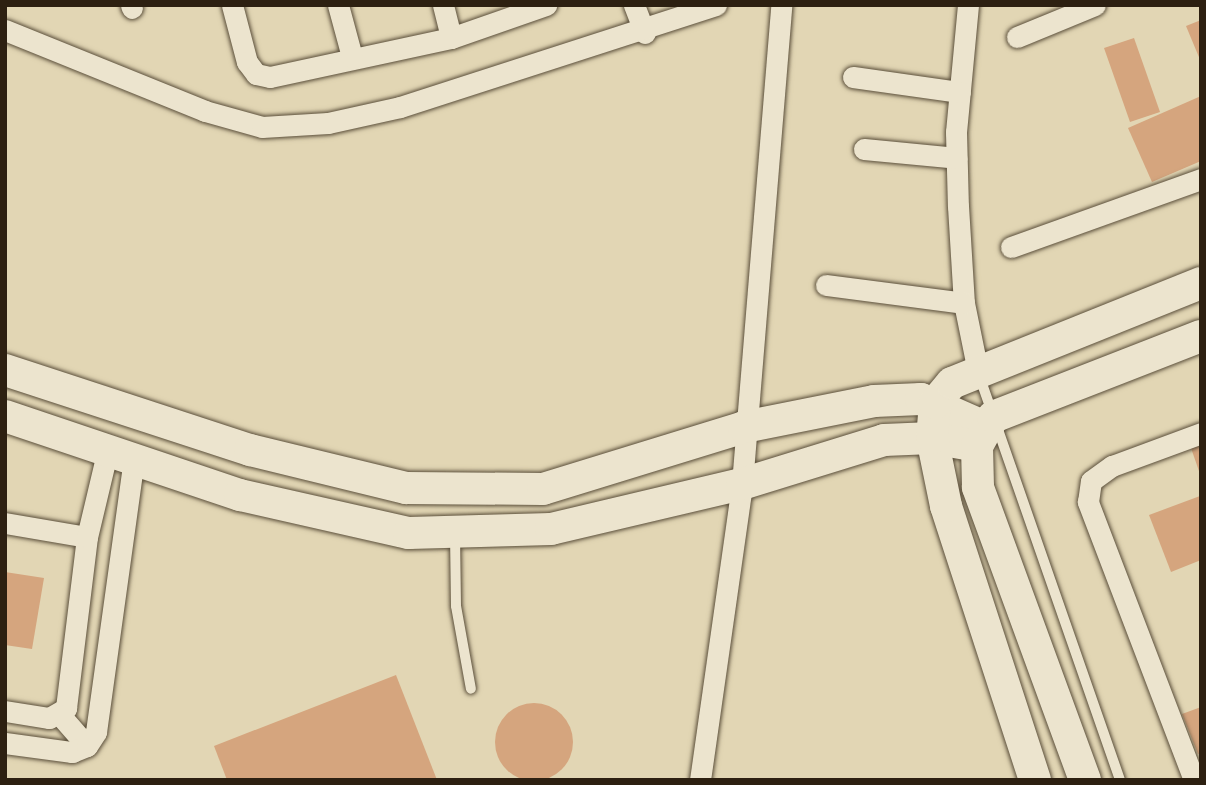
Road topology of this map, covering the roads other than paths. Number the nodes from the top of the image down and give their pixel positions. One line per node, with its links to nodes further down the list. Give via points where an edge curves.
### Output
1 (232, 5): 14 (street, via 247,62 256,74 270,77)
2 (338, 5): 14 (street)
3 (443, 5): 13 (street)
4 (546, 5): 13 (street)
5 (634, 5): 11 (street)
6 (716, 5): 11 (street)
7 (781, 5): 29 (street)
8 (968, 5): 16 (street)
9 (1095, 5): 12 (street)
10 (5, 30): 11 (street, via 205,111 262,127 328,122 400,107)
11 (645, 33)
12 (1017, 37)
13 (451, 38): 14 (street)
14 (352, 57)
15 (853, 77): 16 (street)
16 (960, 92): 18 (street)
17 (864, 149): 18 (street)
18 (957, 158): 23 (street)
19 (1201, 179): 20 (street)
20 (1011, 247)
21 (1201, 283): 26 (street)
22 (826, 285): 23 (street)
23 (964, 303): 26 (street)
24 (1201, 336): 30 (street)
25 (5, 370): 29 (street, via 250,450 406,488 544,489)
26 (978, 372): 27 (street, via 952,383); 30 (lane)
27 (935, 403): 29 (street, via 874,401); 30 (street); 32 (street)
28 (5, 416): 33 (street)
29 (744, 427): 34 (street)
30 (986, 430): 32 (street); 45 (street, via 978,487); 46 (lane)
31 (1201, 433): 47 (street, via 1112,466 1091,481 1088,502)
32 (932, 438): 34 (street, via 884,440); 44 (street, via 946,506)
33 (121, 454): 36 (street, via 240,495 409,533); 37 (street); 42 (street, via 96,732)
34 (742, 484): 36 (street, via 551,529); 43 (street)
35 (5, 523): 37 (street)
36 (455, 531): 38 (lane, via 456,606)
37 (88, 537): 40 (street, via 66,708)
38 (471, 689)
39 (5, 711): 40 (street)
40 (60, 715): 42 (street)
41 (5, 743): 42 (street, via 72,752)
42 (87, 746)
43 (700, 780)
44 (1035, 780)
45 (1085, 780)
46 (1120, 780)
47 (1194, 780)

